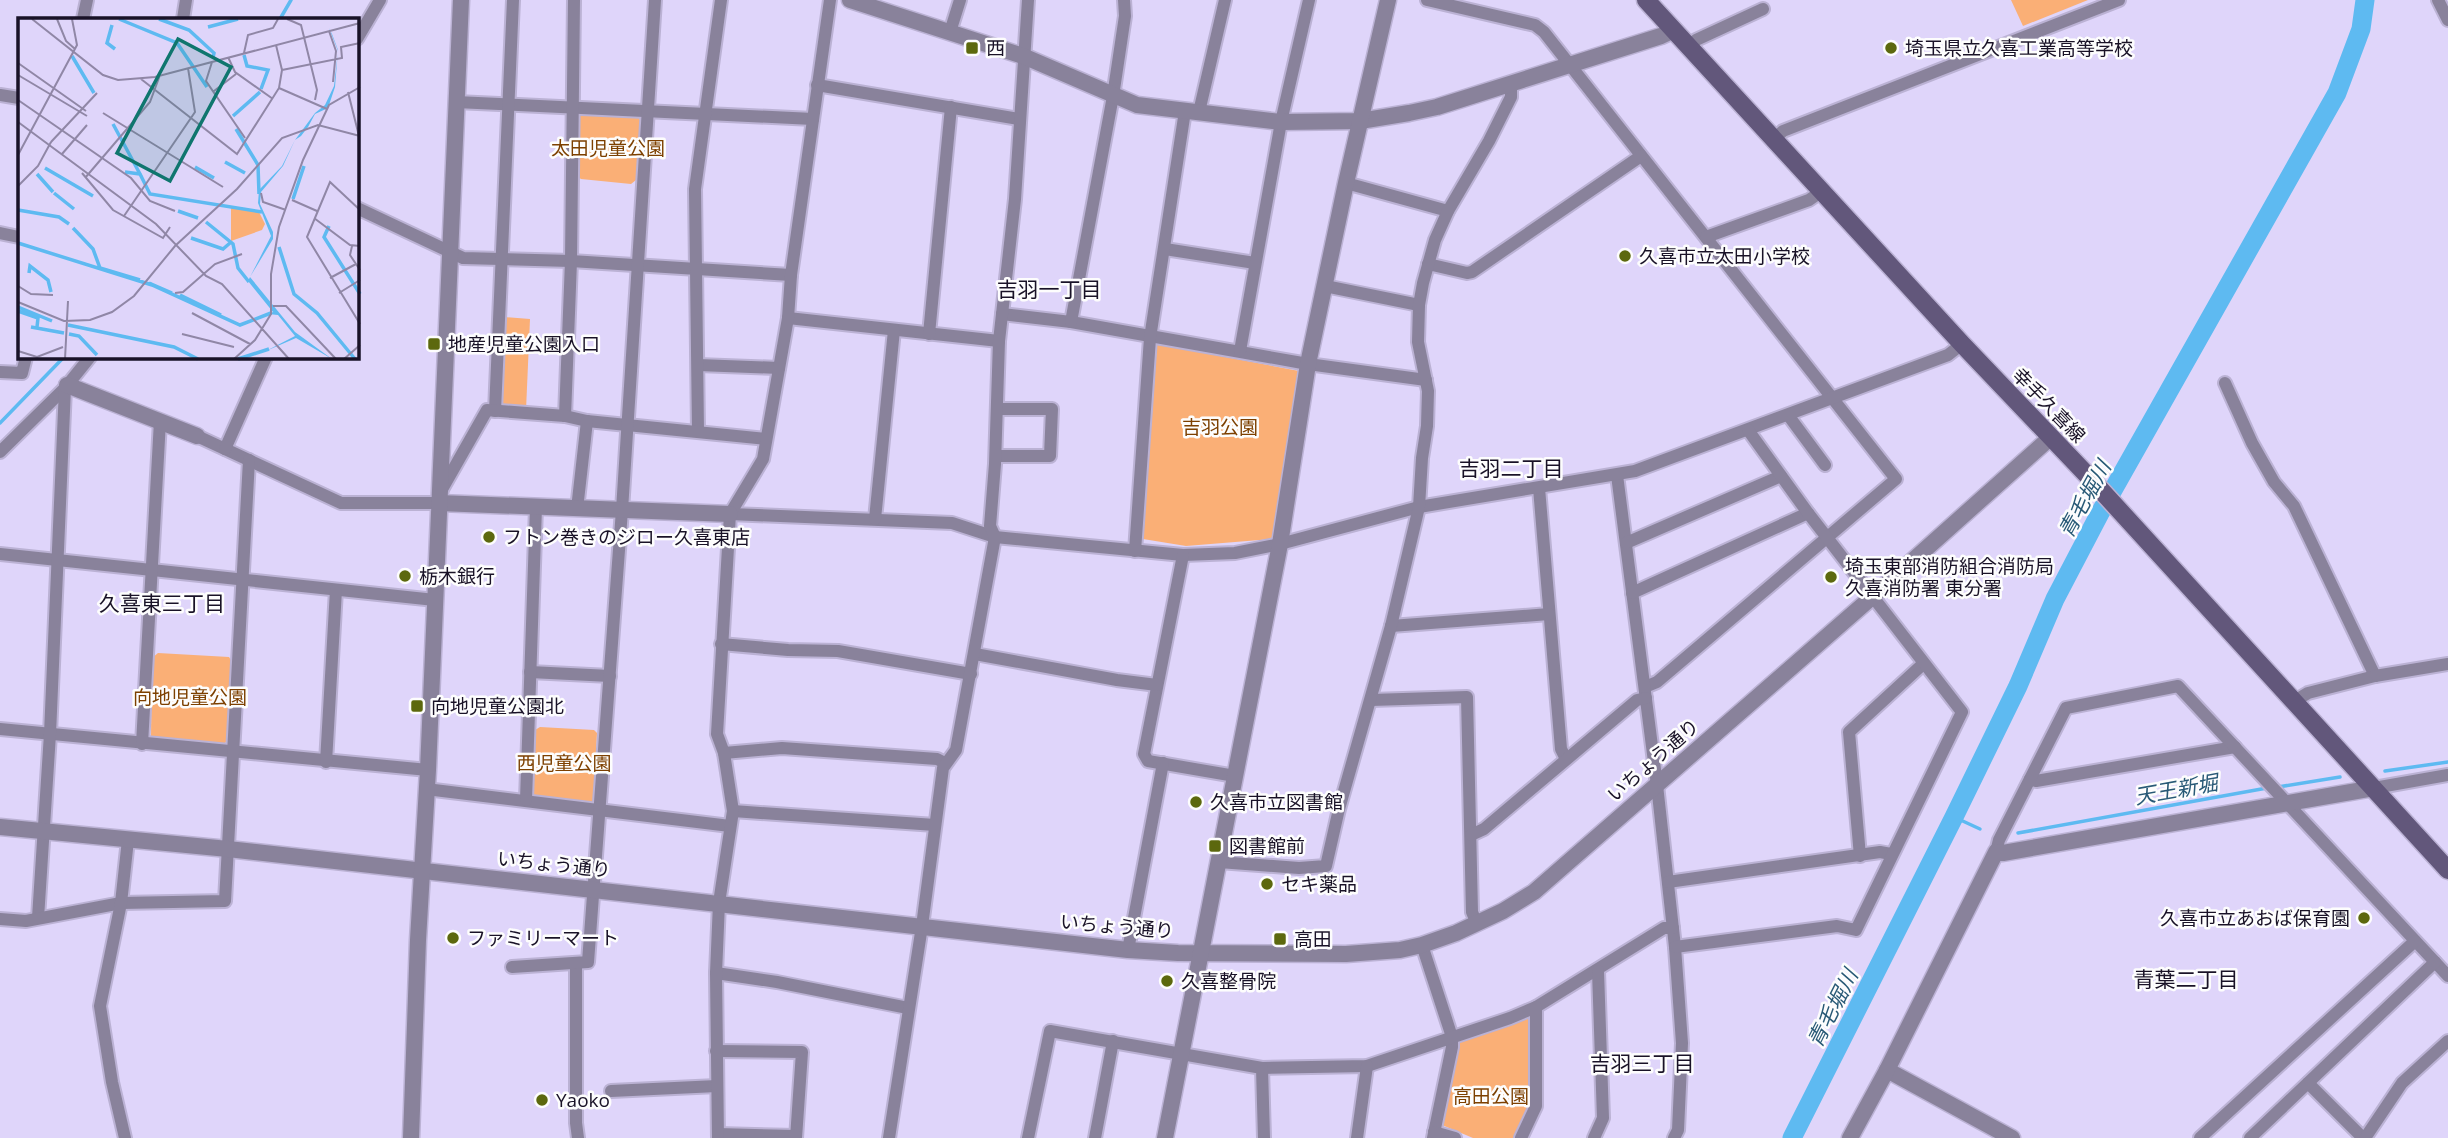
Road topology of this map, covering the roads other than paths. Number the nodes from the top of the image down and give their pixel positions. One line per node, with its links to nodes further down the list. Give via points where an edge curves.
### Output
1 (86, 0): 22 (street)
2 (186, 0): 23 (street)
3 (380, 0): 27 (street)
4 (461, 0): 36 (street)
5 (513, 0): 37 (street)
6 (574, 0): 38 (street)
7 (655, 0): 40 (street)
8 (721, 0): 42 (street)
9 (830, 0): 32 (street)
10 (850, 0): 26 (street)
11 (960, 0): 26 (street)
12 (1027, 0): 29 (street)
13 (1124, 0): 34 (street)
14 (1225, 0): 41 (street)
15 (1309, 0): 46 (street)
16 (1388, 0): 45 (street)
17 (1427, 0): 30 (street, via 1535,25)
18 (1646, 0): 25 (main road, 幸手久喜線)
19 (2119, 0): 47 (street, via 1853,102)
20 (2438, 0): 24 (street)
21 (1763, 9): 28 (street)
22 (83, 18)
23 (183, 18)
24 (2448, 20)
25 (1674, 30): 28 (main road, 幸手久喜線); 30 (street)
26 (950, 32): 29 (street)
27 (359, 36)
28 (1688, 47): 47 (main road, 幸手久喜線)
29 (1023, 56): 34 (street); 44 (street)
30 (1570, 65): 31 (street); 48 (street)
31 (1511, 84): 45 (street, via 1437,107); 52 (street, via 1511,97)
32 (817, 85): 39 (street); 43 (street)
33 (0, 95): 35 (street)
34 (1113, 96): 41 (street, via 1137,105); 69 (street)
35 (18, 98)
36 (456, 102): 37 (street); 57 (street)
37 (508, 103): 38 (street); 58 (street)
38 (573, 106): 40 (street); 59 (street)
39 (951, 107): 44 (street); 71 (street)
40 (648, 111): 42 (street); 62 (street)
41 (1192, 111): 46 (street); 56 (street)
42 (706, 114): 43 (street); 63 (street, via 695,189)
43 (813, 119): 64 (street)
44 (1020, 119): 67 (street)
45 (1360, 121): 46 (street); 49 (street)
46 (1281, 122): 60 (street)
47 (1774, 139): 50 (main road, 幸手久喜線)
48 (1641, 156): 55 (street); 61 (street, via 1472,272)
49 (1346, 183): 52 (street); 65 (street)
50 (1822, 191): 55 (street, via 1809,200); 74 (main road, 幸手久喜線)
51 (359, 209): 57 (street)
52 (1448, 211): 61 (street)
53 (0, 233): 54 (street)
54 (18, 237)
55 (1706, 237): 86 (street)
56 (1165, 249): 60 (street); 72 (street)
57 (450, 252): 58 (street, via 467,259); 107 (street)
58 (502, 259): 59 (street); 88 (street)
59 (571, 261): 62 (street); 90 (street)
60 (1255, 263): 75 (street)
61 (1428, 264): 66 (street)
62 (637, 267): 63 (street); 93 (street)
63 (698, 270): 64 (street); 79 (street)
64 (791, 275): 68 (street)
65 (1325, 286): 66 (street); 80 (street)
66 (1419, 305): 83 (street, via 1418,342)
67 (1002, 314): 69 (street); 73 (street)
68 (788, 318): 70 (street); 81 (street)
69 (1071, 322): 72 (street)
70 (894, 330): 71 (street); 114 (street)
71 (929, 334): 73 (street)
72 (1150, 338): 75 (street); 119 (street)
73 (999, 341): 87 (street)
74 (1962, 344): 86 (street, via 1948,355); 97 (main road, 幸手久喜線)
75 (1240, 351): 80 (street)
76 (26, 359): 82 (street, via 22,373)
77 (88, 359): 85 (street)
78 (265, 359): 99 (street)
79 (698, 365): 81 (street); 95 (street)
80 (1308, 365): 83 (street); 118 (street)
81 (779, 368): 98 (street)
82 (0, 372)
83 (1426, 380): 109 (street, via 1427,426)
84 (2225, 383): 138 (street, via 2268,472 2294,506)
85 (66, 386): 91 (street); 100 (street); 122 (street)
86 (1834, 398): 89 (street); 116 (street, via 1896,478)
87 (997, 409): 101 (street); 101 (street, via 1052,410 1050,456)
88 (495, 411): 90 (street); 107 (street, via 487,410)
89 (1788, 415): 94 (street); 103 (street)
90 (565, 416): 92 (street)
91 (160, 421): 96 (street); 123 (street)
92 (587, 421): 93 (street); 110 (street)
93 (627, 424): 95 (street); 111 (street)
94 (1748, 430): 104 (street); 105 (street)
95 (698, 431): 98 (street)
96 (197, 436): 99 (street)
97 (2051, 437): 127 (street, いちょう通り); 142 (main road, 幸手久喜線)
98 (766, 439): 113 (street, via 763,459)
99 (225, 449): 102 (street)
100 (0, 452)
101 (996, 456): 115 (street, via 990,526)
102 (249, 460): 107 (street, via 341,503); 124 (street)
103 (1825, 466)
104 (1617, 475): 106 (street); 117 (street)
105 (1781, 476): 112 (street); 117 (street)
106 (1539, 488): 109 (street); 129 (street)
107 (439, 498): 108 (street); 128 (street)
108 (536, 507): 110 (street); 135 (street)
109 (1419, 507): 118 (street); 130 (street)
110 (577, 509): 111 (street)
111 (622, 510): 113 (street); 137 (street)
112 (1808, 513): 116 (street); 126 (street)
113 (730, 514): 114 (street); 131 (street)
114 (875, 519): 115 (street, via 952,523)
115 (995, 537): 119 (street); 132 (street)
116 (1827, 537): 127 (street); 140 (street)
117 (1626, 543): 126 (street)
118 (1280, 544): 121 (street, via 1235,553); 155 (street)
119 (1135, 551): 121 (street)
120 (0, 554): 122 (street)
121 (1183, 555): 139 (street)
122 (58, 561): 123 (street); 144 (street)
123 (151, 570): 124 (street); 145 (street)
124 (242, 581): 125 (street); 147 (street)
125 (336, 590): 128 (street); 150 (street)
126 (1632, 593): 140 (street)
127 (1872, 597): 133 (street); 157 (street, いちょう通り)
128 (435, 600): 153 (street)
129 (1549, 614): 130 (street); 149 (street, via 1561,749)
130 (1391, 626): 141 (street)
131 (721, 644): 136 (street, via 838,651); 148 (street, via 717,734)
132 (975, 654): 136 (street); 139 (street)
133 (1923, 664): 172 (street, via 1962,712); 173 (street, via 1849,732)
134 (2448, 664): 138 (street)
135 (530, 672): 137 (street); 160 (street)
136 (971, 674): 151 (street, via 956,750)
137 (610, 676): 162 (street)
138 (2375, 677): 142 (street, via 2308,693)
139 (1157, 685): 152 (street, via 1144,754 1148,761)
140 (1645, 692): 149 (street); 157 (street)
141 (1371, 700): 168 (street, via 1468,697); 174 (street, via 1326,866)
142 (2293, 702): 158 (main road, 幸手久喜線)
143 (0, 729): 144 (street)
144 (50, 734): 145 (street); 167 (street)
145 (142, 744): 147 (street)
146 (2235, 747): 156 (street); 156 (street, via 2178,686 2066,708); 161 (street)
147 (233, 752): 150 (street); 170 (street)
148 (724, 753): 151 (street, via 782,748); 163 (street)
149 (1566, 759): 168 (street)
150 (326, 762): 153 (street)
151 (945, 763): 164 (street)
152 (1163, 763): 155 (street); 189 (street)
153 (428, 770): 159 (street)
154 (2448, 775): 158 (street)
155 (1235, 776): 174 (street)
156 (2030, 779): 171 (street)
157 (1657, 785): 177 (street); 183 (street, いちょう通り, via 1534,892)
158 (2374, 788): 161 (street); 176 (main road, 幸手久喜線)
159 (426, 789): 160 (street); 175 (street)
160 (526, 800): 162 (street)
161 (2284, 801): 171 (street); 186 (street)
162 (600, 811): 165 (street); 178 (street)
163 (733, 811): 164 (street); 165 (street)
164 (935, 825): 184 (street)
165 (730, 826): 180 (street)
166 (0, 827): 167 (street, いちょう通り)
167 (44, 832): 169 (street, いちょう通り); 181 (street)
168 (1471, 835): 183 (street, via 1472,912)
169 (128, 840): 170 (street, いちょう通り); 179 (street)
170 (228, 849): 175 (street, いちょう通り); 179 (street, via 225,901)
171 (1996, 852): 206 (street)
172 (1891, 854): 173 (street); 188 (street, via 1856,930 1836,926)
173 (1860, 856): 177 (street)
174 (1219, 862): 190 (street)
175 (422, 870): 178 (street, いちょう通り); 214 (street)
176 (2448, 870)
177 (1668, 882): 185 (street)
178 (594, 889): 180 (street, いちょう通り); 192 (street, via 588,962)
179 (121, 903): 181 (street); 213 (street, via 100,1006)
180 (719, 904): 184 (street, いちょう通り); 195 (street)
181 (38, 918): 182 (street)
182 (0, 919)
183 (1477, 924): 187 (street, いちょう通り)
184 (922, 926): 189 (street, いちょう通り); 198 (street)
185 (1673, 928): 188 (street); 194 (street, via 1664,928)
186 (2415, 941): 191 (street); 228 (street)
187 (1422, 946): 190 (street, いちょう通り, via 1379,953); 199 (street)
188 (1675, 947): 225 (street, via 1682,1044)
189 (1128, 950): 190 (street, いちょう通り)
190 (1202, 953): 203 (street)
191 (2435, 962): 196 (street); 207 (street)
192 (576, 963): 193 (street); 215 (street)
193 (512, 967)
194 (1598, 971): 197 (street); 224 (street, via 1603,1118)
195 (716, 973): 198 (street); 202 (street)
196 (2448, 976)
197 (1536, 1007): 199 (street); 223 (street, via 1536,1106)
198 (908, 1008): 216 (street)
199 (1452, 1037): 204 (street); 210 (street)
200 (1113, 1041): 203 (street); 217 (street, via 1050,1031); 218 (street)
201 (2448, 1041): 230 (street, via 2402,1083)
202 (716, 1051): 208 (street); 212 (street, via 802,1052)
203 (1182, 1053): 205 (street); 219 (street)
204 (1367, 1066): 205 (street); 221 (street)
205 (1262, 1068): 220 (street)
206 (1887, 1070): 226 (street); 227 (street)
207 (2308, 1083): 229 (street); 230 (street)
208 (717, 1086): 209 (street); 211 (street)
209 (611, 1091)
210 (1434, 1135): 222 (street)
211 (718, 1136): 212 (street)
212 (796, 1137)
213 (125, 1138)
214 (411, 1138)
215 (578, 1138)
216 (888, 1138)
217 (1028, 1138)
218 (1095, 1138)
219 (1165, 1138)
220 (1264, 1138)
221 (1357, 1138)
222 (1455, 1138)
223 (1521, 1138)
224 (1594, 1138)
225 (1674, 1138)
226 (1850, 1138)
227 (2012, 1138)
228 (2200, 1138)
229 (2250, 1138)
230 (2364, 1138)

